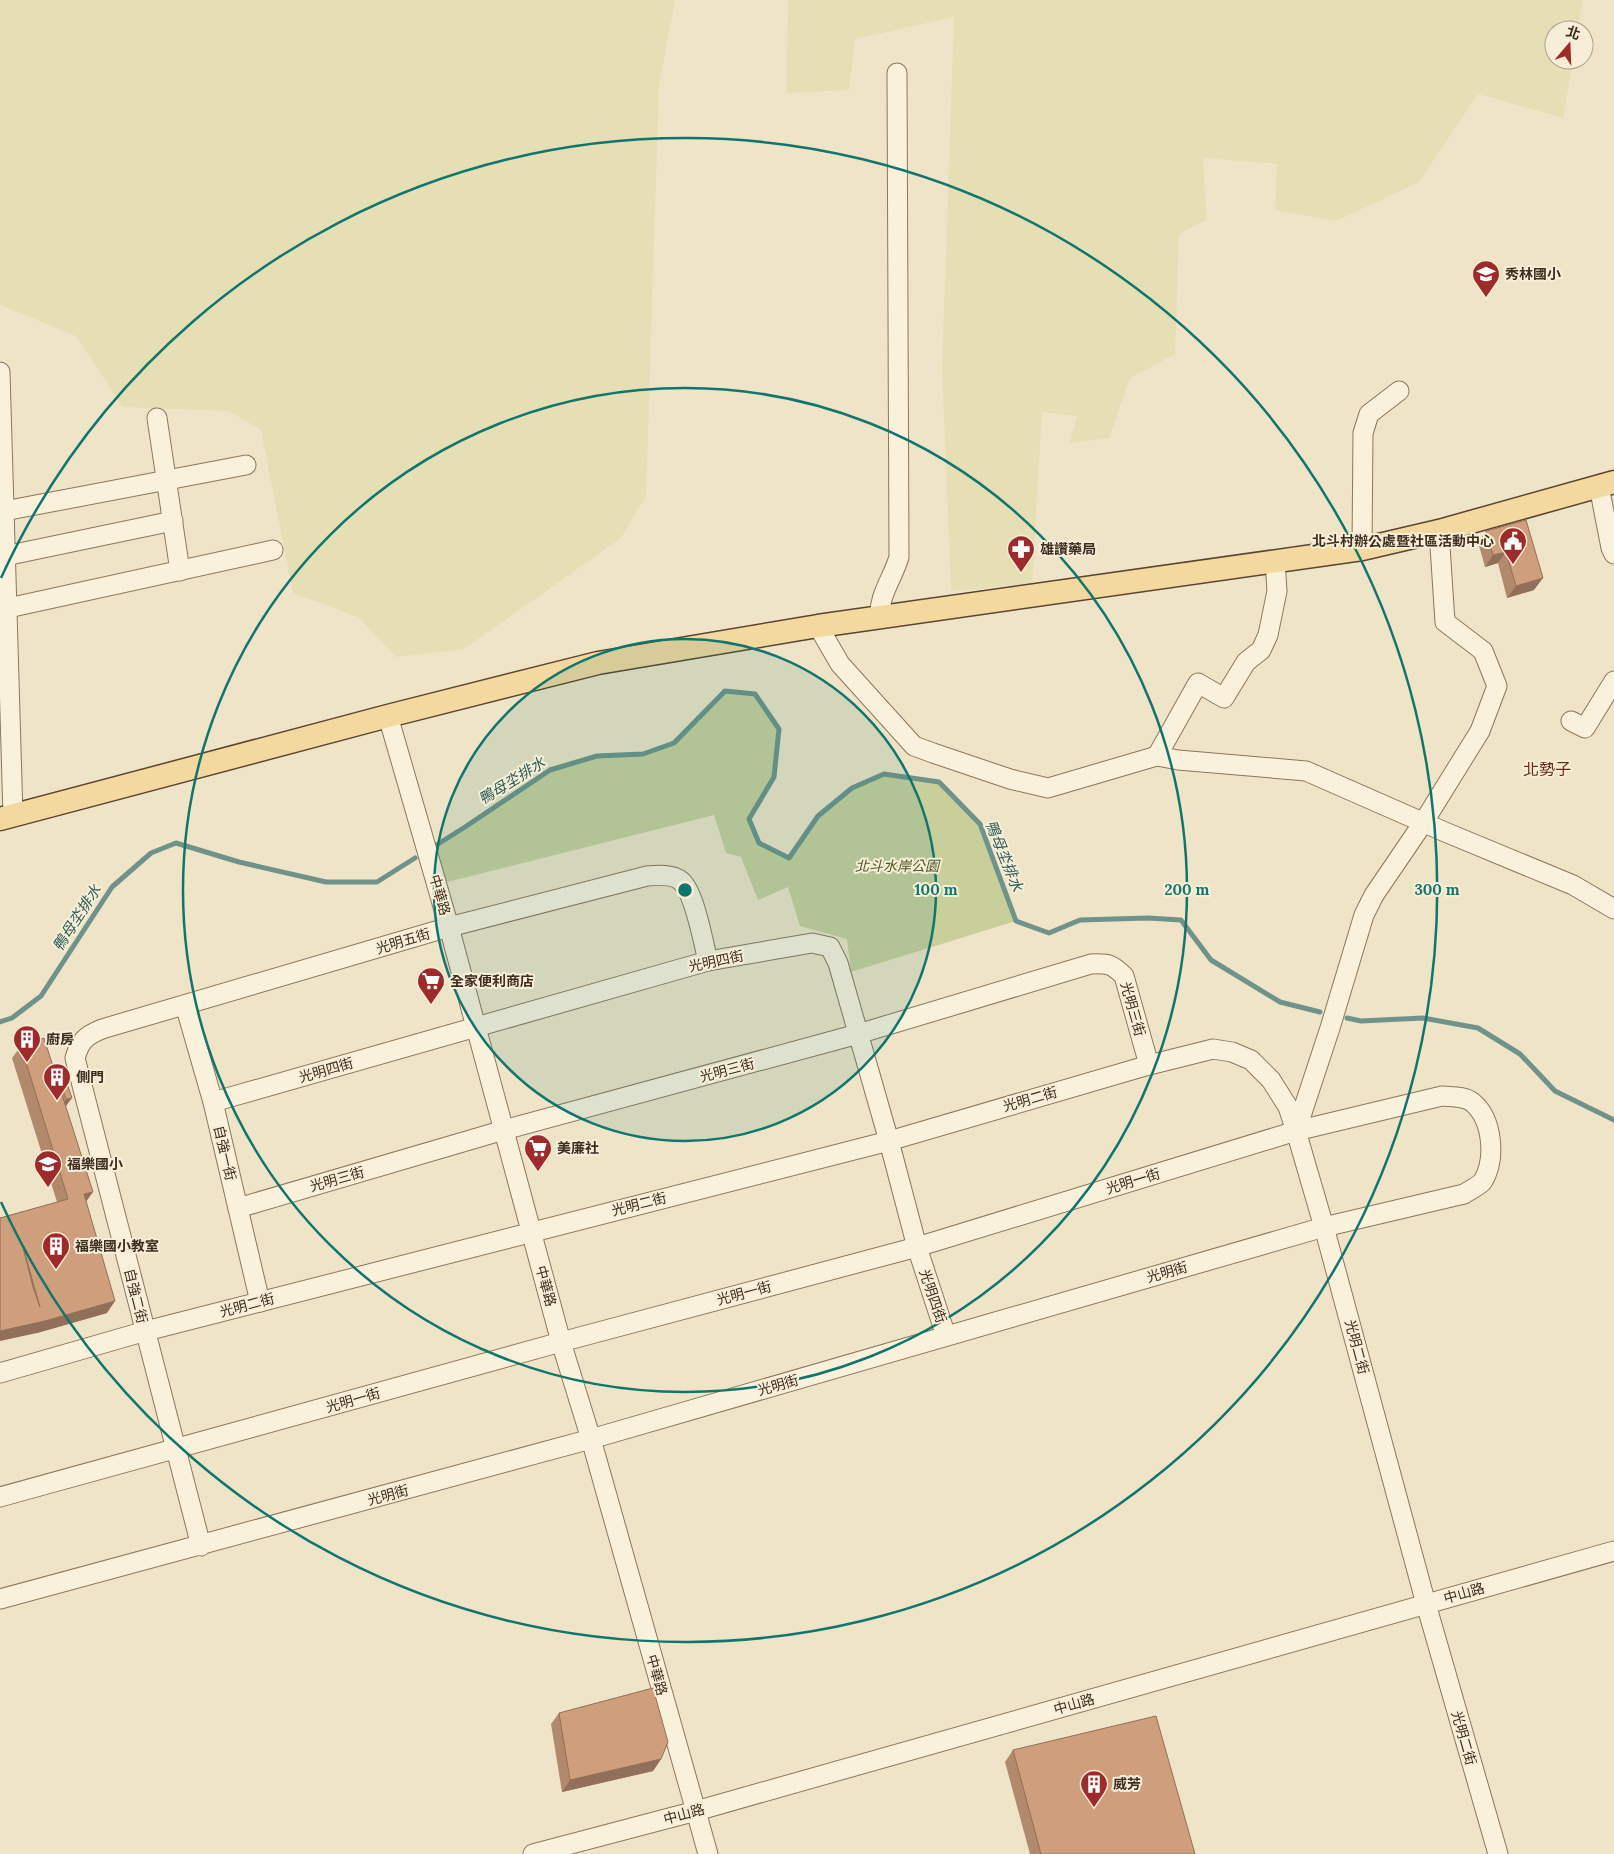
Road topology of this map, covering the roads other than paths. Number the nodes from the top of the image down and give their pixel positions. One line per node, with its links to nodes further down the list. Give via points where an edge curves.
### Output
1 (897, 74): 18 (street, via 899,557 883,593)
2 (0, 372): 8 (street)
3 (1399, 391): 11 (street, via 1369,414 1362,433)
4 (157, 418): 6 (street)
5 (246, 465): 6 (street)
6 (166, 479): 8 (street); 9 (street)
7 (1607, 484): 10 (main road); 13 (street)
8 (4, 511): 14 (street)
9 (172, 521): 14 (street); 16 (street)
10 (1439, 531): 11 (main road); 25 (street, via 1445,622 1482,651 1497,686 1480,731)
11 (1362, 549): 15 (main road)
12 (273, 550): 16 (street)
13 (1614, 554)
14 (5, 556): 17 (street)
15 (1275, 561): 18 (main road); 23 (street, via 1277,591 1268,635 1261,650 1246,662 1224,698 1198,683)
16 (180, 571): 17 (street)
17 (8, 608): 24 (street)
18 (880, 618): 19 (main road)
19 (818, 626): 21 (main road, via 598,663); 23 (street, via 840,664 914,746 1010,779 1048,788)
20 (1614, 681): 22 (street, via 1585,728)
21 (388, 716): 24 (main road); 27 (street, 中華路)
22 (1571, 721)
23 (1157, 756): 25 (street, via 1306,771)
24 (7, 817)
25 (1423, 823): 26 (street, via 1573,885); 37 (street, via 1364,915)
26 (1614, 909)
27 (449, 927): 28 (street, 光明五街, via 647,876 663,875 680,880 690,892); 29 (street, 光明五街); 30 (street, 中華路)
28 (708, 961): 30 (street, 光明四街); 31 (street, 光明四街, via 812,943 830,948 838,963)
29 (185, 1005): 32 (street, 光明五街, via 102,1028 88,1034); 34 (street, 自強一街)
30 (476, 1028): 34 (street, 光明四街); 36 (street, 中華路)
31 (858, 1034): 33 (street, 光明三街, via 1103,963 1114,966 1124,976); 36 (street, 光明三街); 38 (street, 光明四街)
32 (78, 1046): 44 (street, 自強二街, via 75,1058)
33 (1149, 1064): 37 (street, 光明二街, via 1213,1048 1251,1060 1271,1080 1288,1107); 38 (street, 光明二街)
34 (213, 1102): 39 (street, 自強一街)
35 (1482, 1112): 37 (street, 光明一街, via 1471,1101 1442,1096); 40 (street, 光明街, via 1492,1146 1482,1183 1464,1194)
36 (504, 1130): 39 (street, 光明三街); 41 (street, 中華路)
37 (1296, 1131): 40 (street, 光明二街); 42 (street, 光明一街)
38 (889, 1140): 41 (street, 光明二街); 42 (street, 光明四街)
39 (238, 1208): 43 (street, 自強一街)
40 (1324, 1227): 45 (street, 光明街); 54 (street, 光明二街)
41 (531, 1231): 43 (street, 光明二街); 46 (street, 中華路)
42 (916, 1247): 45 (street, 光明四街); 46 (street, 光明一街)
43 (260, 1302): 44 (street, 光明二街)
44 (146, 1331): 47 (street, 光明二街); 49 (street, 自強二街)
45 (946, 1336): 48 (street, 光明街)
46 (561, 1342): 48 (street, 中華路); 49 (street, 光明一街)
47 (0, 1373)
48 (591, 1439): 51 (street, 光明街); 55 (street, 中華路)
49 (176, 1449): 50 (street, 光明一街); 51 (street, 自強二街)
50 (0, 1497)
51 (201, 1546): 53 (street, 光明街)
52 (1614, 1551): 54 (street, 中山路)
53 (0, 1599)
54 (1426, 1604): 55 (street, 中山路); 58 (street, 光明二街)
55 (696, 1811): 56 (street, 中山路); 57 (street, 中華路)
56 (533, 1854)
57 (708, 1854)
58 (1498, 1854)

